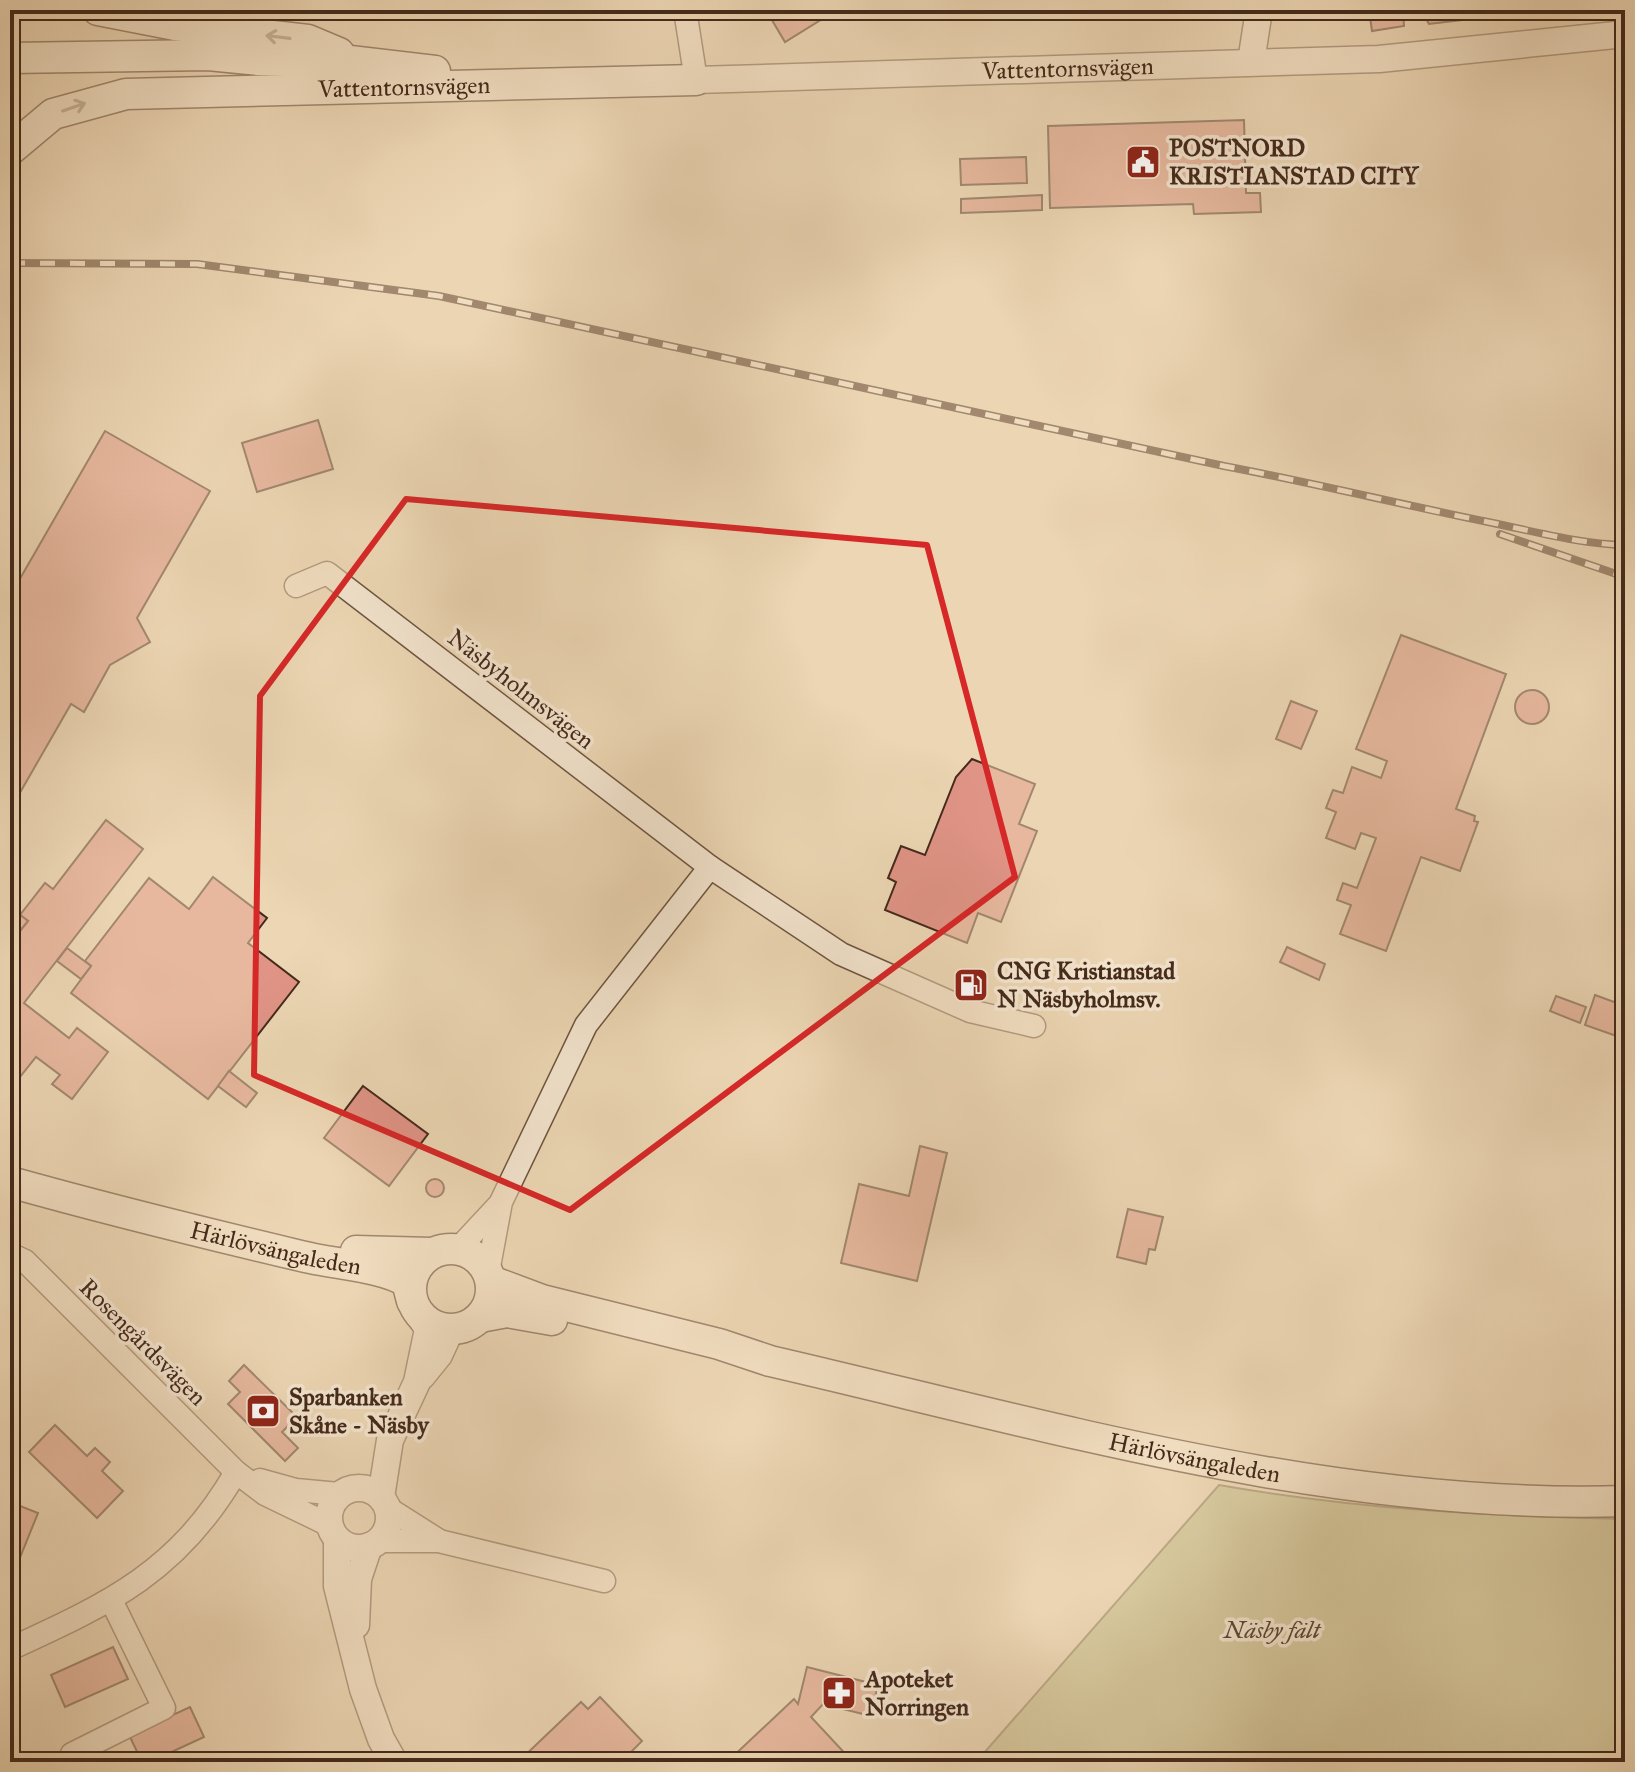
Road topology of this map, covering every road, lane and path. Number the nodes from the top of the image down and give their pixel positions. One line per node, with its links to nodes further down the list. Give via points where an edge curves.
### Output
1 (98, 10): 7 (main road, one-way to 1, via 340,53 308,40)
2 (685, 10): 8 (street)
3 (1259, 10): 6 (street)
4 (1625, 34): 6 (street, Vattentornsvägen, via 1410,57)
5 (10, 58): 7 (main road, Vattentornsvägen, via 150,54 258,60)
6 (1251, 62): 8 (street, Vattentornsvägen)
7 (347, 75): 8 (main road, Vattentornsvägen, via 508,83); 9 (main road, one-way to 7, via 53,114 99,99)
8 (696, 80)
9 (10, 150)
10 (296, 586): 11 (street, Näsbyholmsvägen, via 327,573)
11 (710, 867): 12 (street, Näsbyholmsvägen, via 841,954 970,1011); 14 (street, via 586,1025)
12 (1034, 1026)
13 (10, 1182): 15 (main road, Härlövsängaleden)
14 (501, 1202): 16 (street); 18 (street)
15 (126, 1211): 16 (main road, Härlövsängaleden, via 244,1227 364,1253); 19 (main road, Härlövsängaleden, via 389,1273 407,1282)
16 (445, 1251): 18 (main road, via 481,1261); 19 (main road, via 413,1273)
17 (10, 1254): 25 (street, Rosengårdsvägen, via 25,1261)
18 (490, 1277): 20 (main road, via 491,1295); 22 (main road, Härlövsängaleden, via 542,1300)
19 (414, 1306): 21 (main road, via 425,1321); 23 (street, via 428,1329)
20 (480, 1317): 21 (main road); 22 (main road, Härlövsängaleden, via 507,1312 717,1356)
21 (451, 1329): 23 (street)
22 (770, 1361): 27 (main road, Härlövsängaleden, via 1207,1462 1371,1488 1557,1503)
23 (417, 1382): 24 (street)
24 (390, 1440): 26 (street); 28 (street)
25 (236, 1472): 26 (street, Rosengårdsvägen, via 296,1490); 29 (street, Rosengårdsvägen); 33 (street, via 173,1554)
26 (344, 1492): 28 (street, via 360,1488); 29 (street, via 330,1508)
27 (1625, 1501)
28 (384, 1502): 30 (street); 31 (street, via 388,1525)
29 (333, 1532): 31 (street, via 352,1547); 34 (street, via 337,1586)
30 (439, 1541): 31 (street); 32 (street)
31 (374, 1544): 34 (street, via 358,1579)
32 (604, 1581)
33 (111, 1600): 35 (street); 36 (street, via 164,1708)
34 (355, 1644): 37 (street, via 363,1689)
35 (10, 1649)
36 (72, 1754)
37 (394, 1762)

